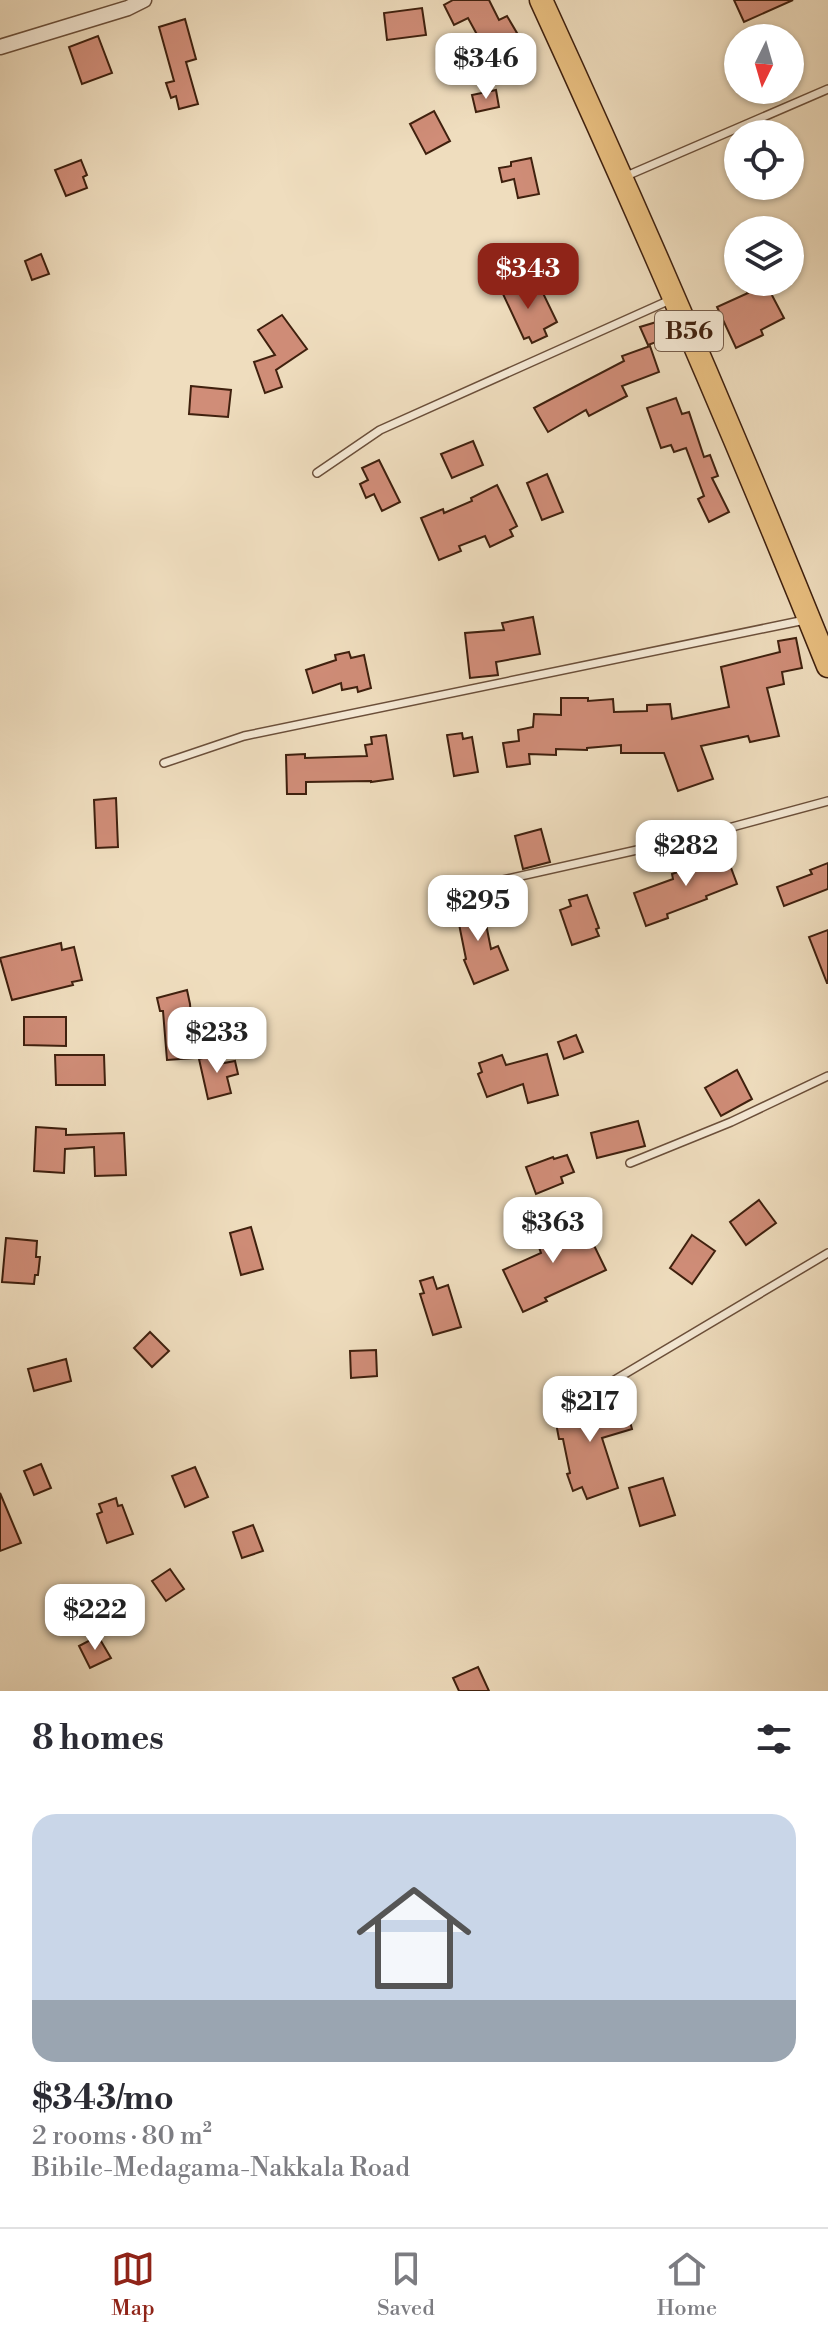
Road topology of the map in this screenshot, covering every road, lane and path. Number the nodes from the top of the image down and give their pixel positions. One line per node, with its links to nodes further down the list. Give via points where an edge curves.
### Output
1 (144, 0): 3 (street)
2 (541, 0): 5 (main road, B56)
3 (0, 47)
4 (828, 89): 5 (lane)
5 (622, 178): 6 (main road, B56)
6 (675, 298): 7 (lane, via 380,430); 8 (main road, B56)
7 (317, 473)
8 (809, 620): 9 (main road, B56); 10 (lane, via 259,733)
9 (828, 666)
10 (164, 763)
11 (828, 801): 12 (lane)
12 (463, 889)
13 (828, 1076): 14 (lane)
14 (630, 1163)
15 (828, 1253): 16 (lane)
16 (586, 1397)

